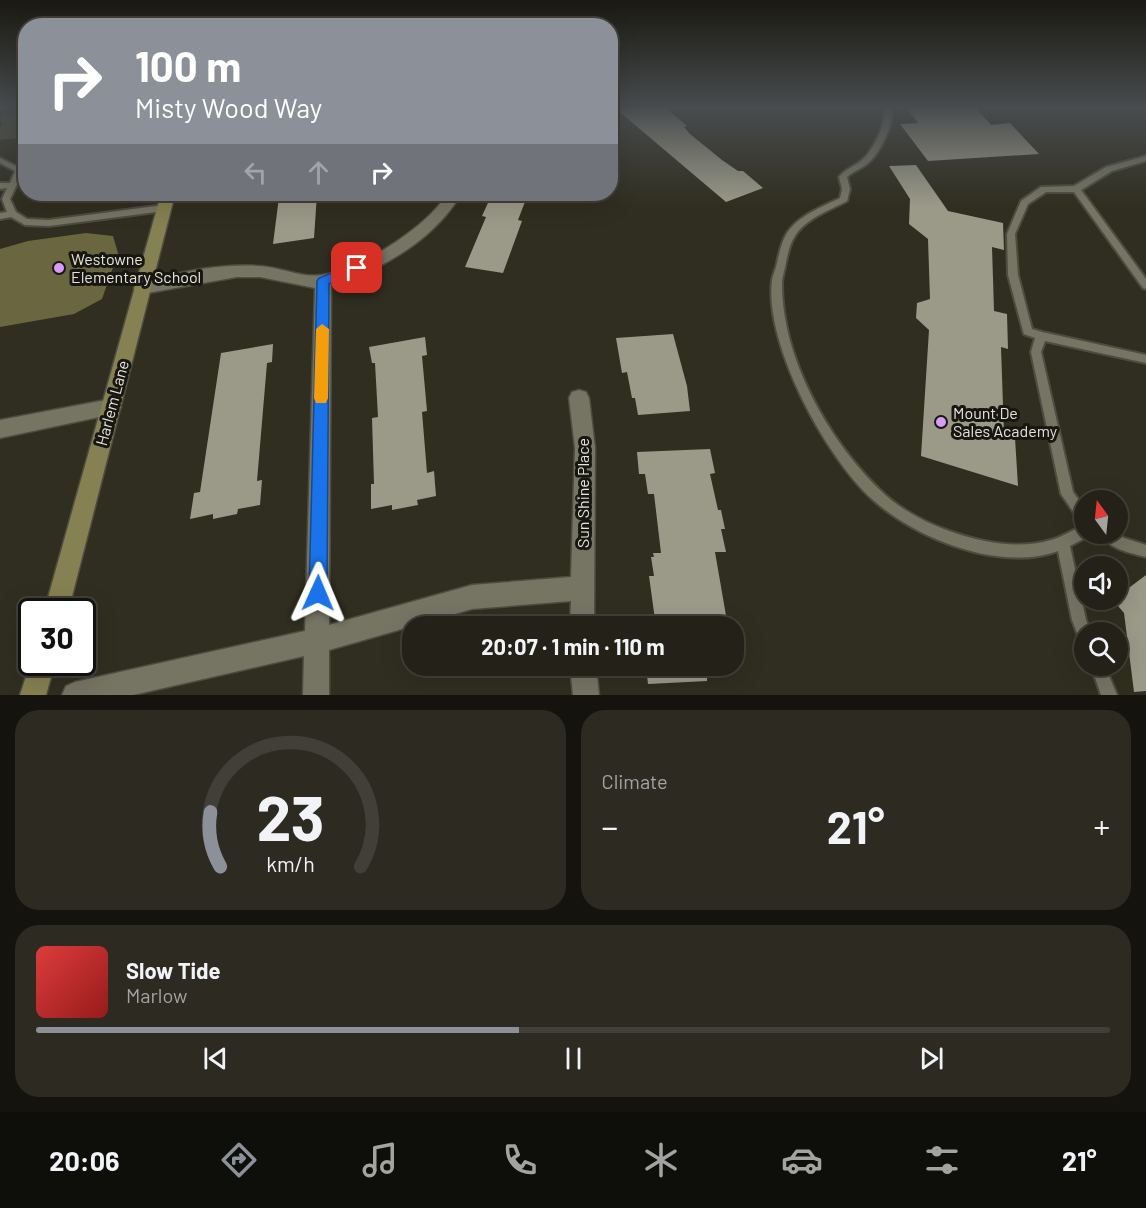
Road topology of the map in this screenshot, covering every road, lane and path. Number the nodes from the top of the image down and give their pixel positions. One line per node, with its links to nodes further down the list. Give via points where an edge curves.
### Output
1 (879, 140): 23 (lane, via 867,161 843,177 844,199 791,234 784,255 777,282 779,314 802,389 850,466 897,512 924,527 997,550 1035,550)
2 (1146, 158): 8 (lane, via 1109,169)
3 (0, 160): 4 (lane)
4 (18, 169)
5 (18, 174): 6 (lane)
6 (12, 185): 7 (lane); 11 (lane, via 6,199)
7 (0, 186)
8 (1076, 189): 14 (lane); 16 (lane, via 1044,189 1034,194 1024,203 1011,234 1013,275 1028,331)
9 (166, 201): 11 (lane, via 49,223 25,222); 15 (street, Harlem Lane)
10 (450, 201): 13 (street, via 428,227 412,238 345,274)
11 (12, 214): 12 (lane)
12 (0, 216)
13 (323, 281): 15 (street, via 249,271); 30 (street)
14 (1146, 286)
15 (142, 288): 19 (street, Harlem Lane)
16 (1041, 336): 17 (lane); 21 (lane, via 1036,352 1067,494)
17 (1146, 359)
18 (579, 398): 26 (street, Sun Shine Place, via 585,448)
19 (111, 406): 20 (street); 27 (street, Harlem Lane)
20 (0, 429)
21 (1074, 503)
22 (1074, 537): 23 (lane)
23 (1063, 542): 29 (lane)
24 (1124, 544): 25 (lane)
25 (1146, 551)
26 (581, 588): 28 (street, Sun Shine Place); 30 (street, via 472,597)
27 (60, 598)
28 (582, 616)
29 (1080, 622)
30 (317, 640): 35 (street); 36 (street)
31 (38, 676): 34 (street)
32 (584, 676): 37 (street)
33 (1102, 676): 38 (lane)
34 (33, 695)
35 (75, 695)
36 (316, 695)
37 (586, 695)
38 (1109, 695)

